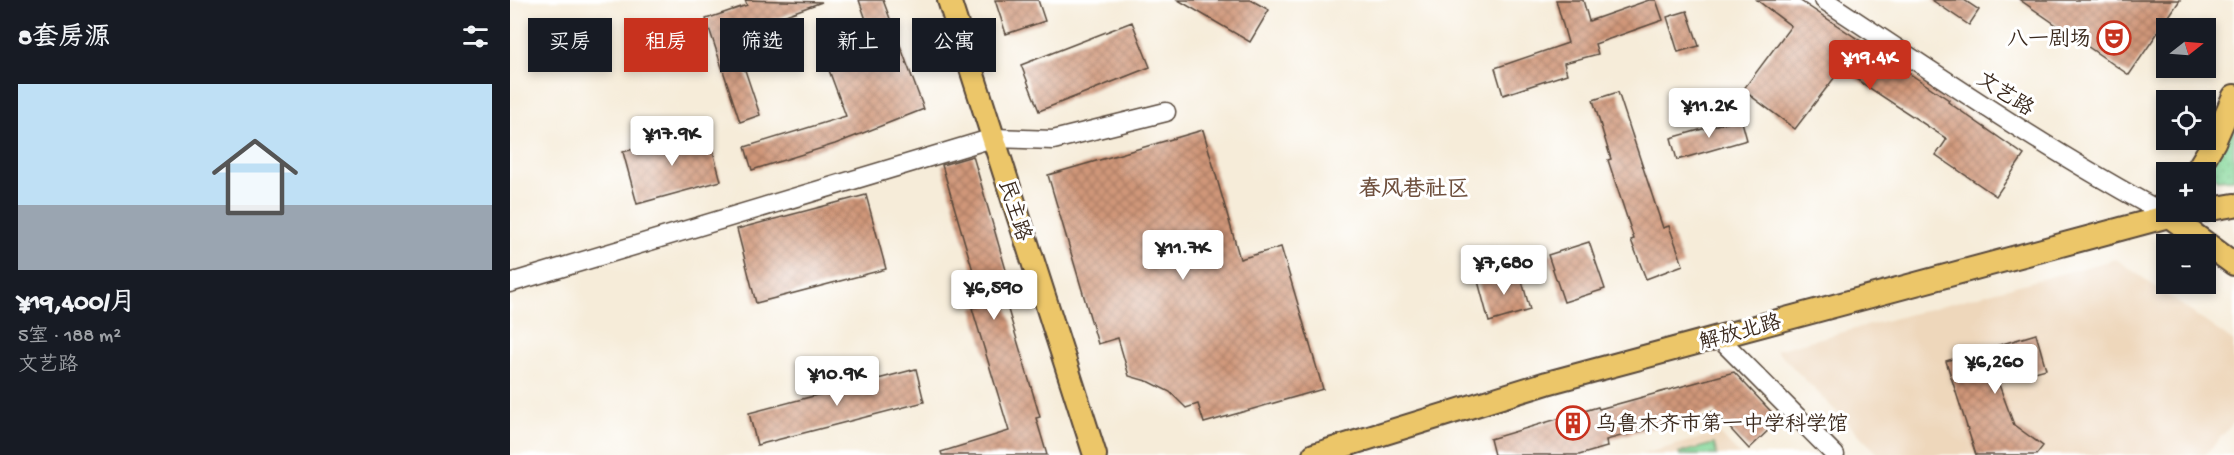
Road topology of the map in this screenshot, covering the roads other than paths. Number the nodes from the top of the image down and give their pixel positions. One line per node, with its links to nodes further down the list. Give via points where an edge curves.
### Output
1 (949, 0): 5 (main road, 民主路)
2 (1824, 0): 8 (street, 文艺路, via 2010,123 2115,187)
3 (2234, 96): 6 (main road)
4 (1166, 112): 5 (street, via 1053,140)
5 (993, 138): 13 (street); 15 (main road, 民主路)
6 (2202, 162)
7 (2234, 205): 9 (main road)
8 (2156, 207)
9 (2216, 208)
10 (2156, 218): 14 (main road, 解放北路)
11 (2180, 222): 12 (main road)
12 (2234, 264)
13 (510, 283)
14 (1718, 337): 16 (main road, 解放北路, via 1546,383); 17 (street)
15 (1095, 455)
16 (1314, 455)
17 (1835, 455)

